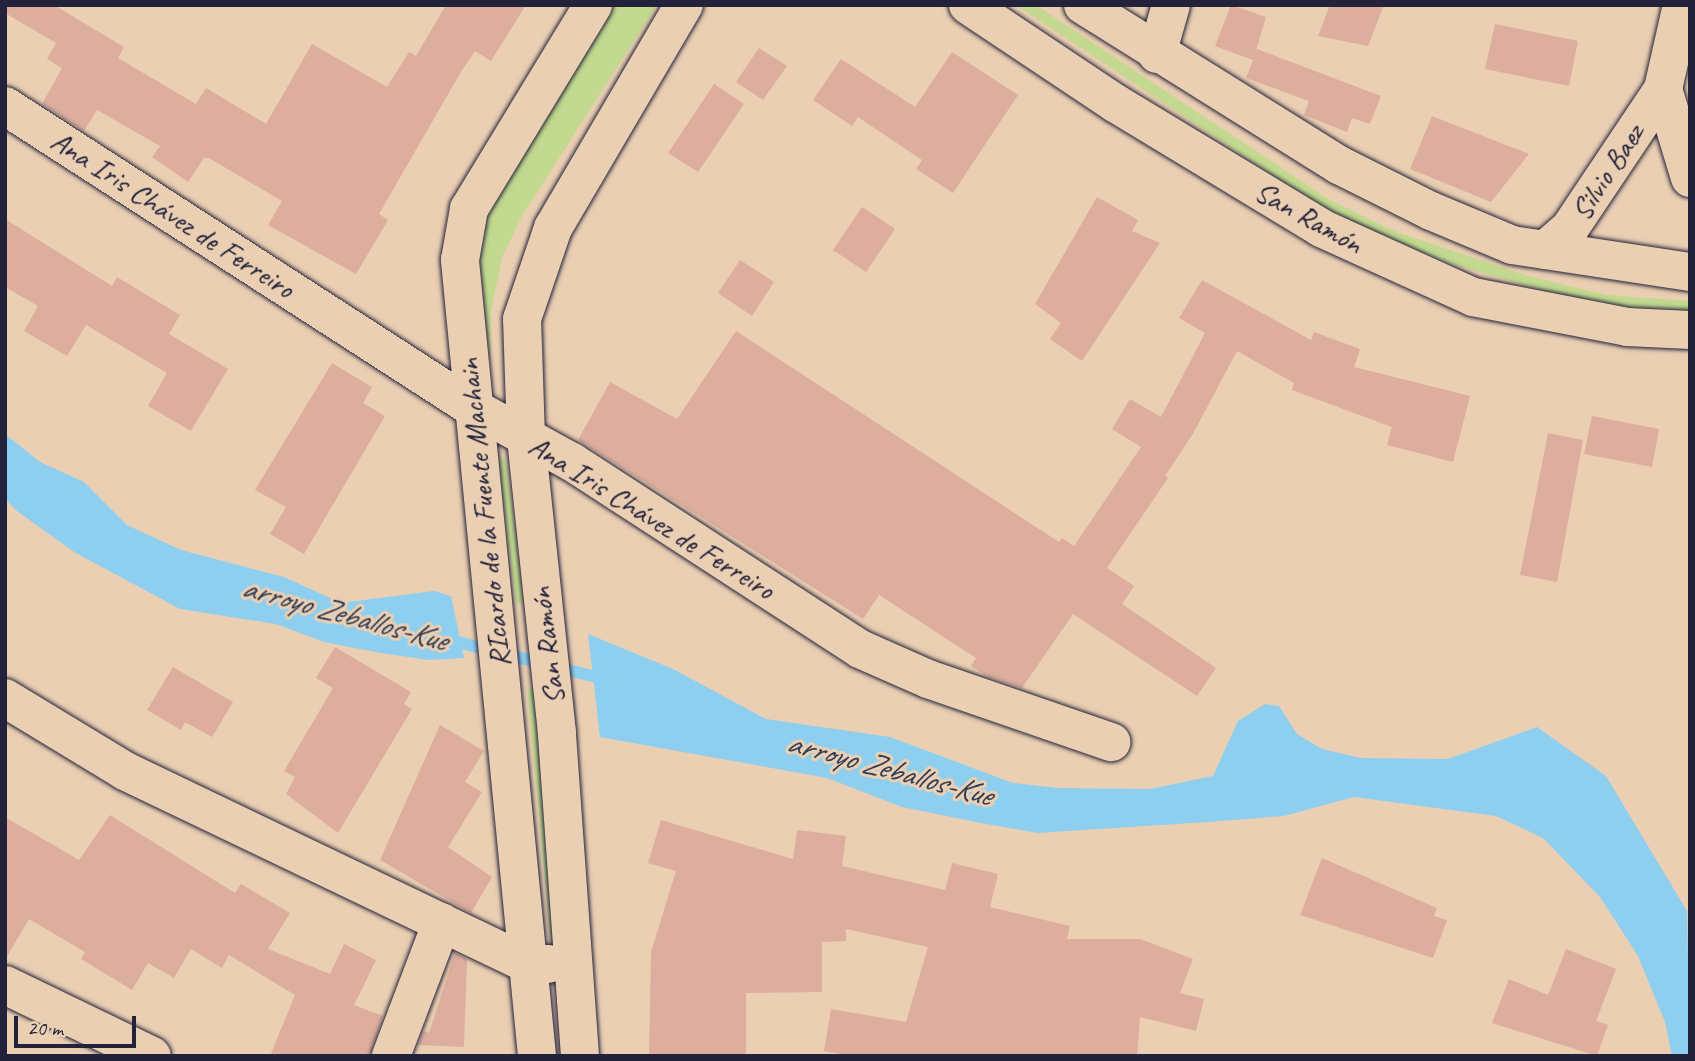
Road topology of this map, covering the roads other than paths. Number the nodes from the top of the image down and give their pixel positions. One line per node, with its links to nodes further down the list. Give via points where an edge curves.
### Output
1 (593, 5): 14 (street, RIcardo de la Fuente Machain, via 469,209 460,260)
2 (684, 5): 15 (street, RIcardo de la Fuente Machain, via 552,228 522,319)
3 (968, 5): 13 (street, San Ramón, via 1115,103 1321,228 1473,297 1628,327)
4 (1083, 5): 7 (street, San Ramón)
5 (1171, 5): 7 (street)
6 (1682, 5): 8 (street, Silvio Baez)
7 (1157, 54): 11 (street, San Ramón, via 1339,165 1512,245)
8 (1663, 89): 10 (street, Silvio Baez); 11 (street, Silvio Baez, via 1570,228)
9 (5, 106): 14 (street, Ana Iris Chávez de Ferreiro)
10 (1690, 178)
11 (1545, 250): 12 (street, San Ramón)
12 (1690, 272)
13 (1690, 330)
14 (470, 406): 15 (street, Ana Iris Chávez de Ferreiro); 20 (street, RIcardo de la Fuente Machain)
15 (526, 438): 16 (street, RIcardo de la Fuente Machain); 18 (street, Ana Iris Chávez de Ferreiro, via 572,462 860,649 928,679)
16 (536, 558): 21 (street, San Ramón, via 557,733)
17 (5, 698): 19 (street, via 125,771)
18 (1111, 742)
19 (442, 922): 20 (street); 24 (street)
20 (528, 964): 21 (street); 25 (street, RIcardo de la Fuente Machain)
21 (574, 964): 26 (street)
22 (5, 985): 23 (street)
23 (152, 1056)
24 (391, 1056)
25 (537, 1056)
26 (580, 1056)

